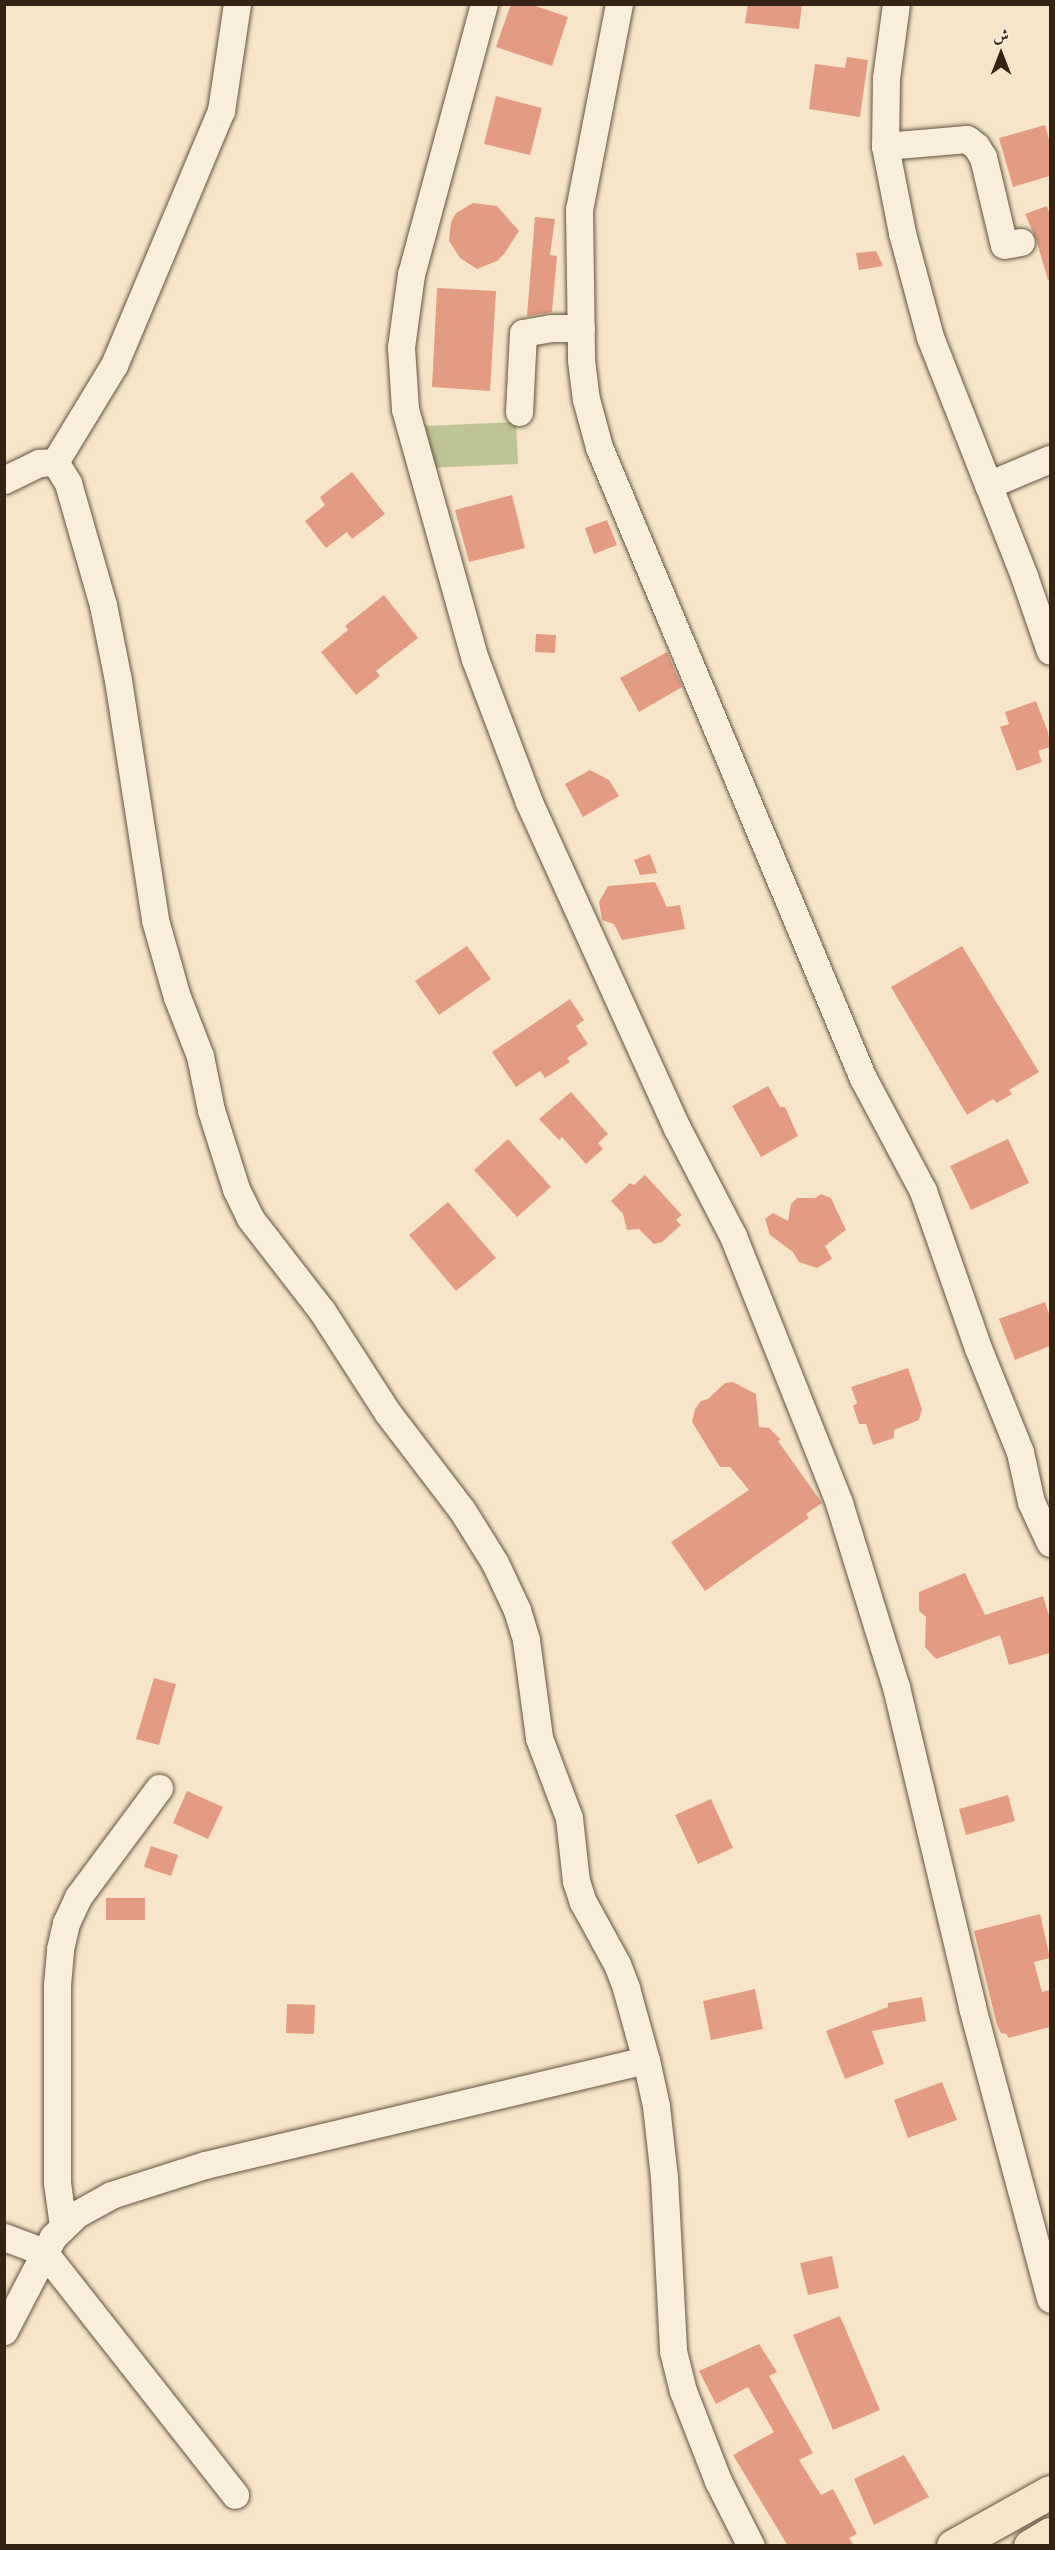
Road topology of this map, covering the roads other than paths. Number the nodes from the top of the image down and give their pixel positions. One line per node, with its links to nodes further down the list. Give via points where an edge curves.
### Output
1 (237, 4): 10 (street, via 221,111 114,365)
2 (484, 4): 20 (street, via 411,274 401,347 405,409 475,659 529,802 677,1128 733,1236 839,1503 896,1687 972,2007)
3 (619, 4): 7 (street, via 579,209)
4 (896, 4): 5 (street, via 886,78)
5 (885, 146): 6 (street, via 967,139 983,157 1004,245); 12 (street, via 902,232 930,337)
6 (1021, 242)
7 (581, 328): 8 (street, via 523,333); 14 (street, via 586,399 599,447 863,1078 923,1191 978,1348 1020,1452 1031,1502)
8 (519, 412)
9 (1050, 459): 12 (street)
10 (55, 462): 11 (street, via 39,463); 16 (street, via 68,483 103,604 155,920 177,997 200,1056 230,1172 250,1218 322,1311 387,1412 462,1510 505,1583 526,1640 539,1738 569,1818 576,1881 583,1902 617,1964)
11 (4, 480)
12 (988, 485): 13 (street)
13 (1050, 651)
14 (1050, 1543)
15 (159, 1788): 17 (street, via 78,1897 60,1949 57,2183)
16 (646, 2060): 17 (street, via 161,2177 111,2195); 25 (street, via 664,2177 673,2351 683,2391 718,2481)
17 (63, 2226): 19 (street)
18 (4, 2237): 19 (street)
19 (44, 2252): 21 (street); 23 (street)
20 (1050, 2299)
21 (4, 2331)
22 (1050, 2492): 26 (highway)
23 (235, 2495)
24 (1050, 2534): 27 (highway)
25 (752, 2546)
26 (953, 2546)
27 (1030, 2546)

